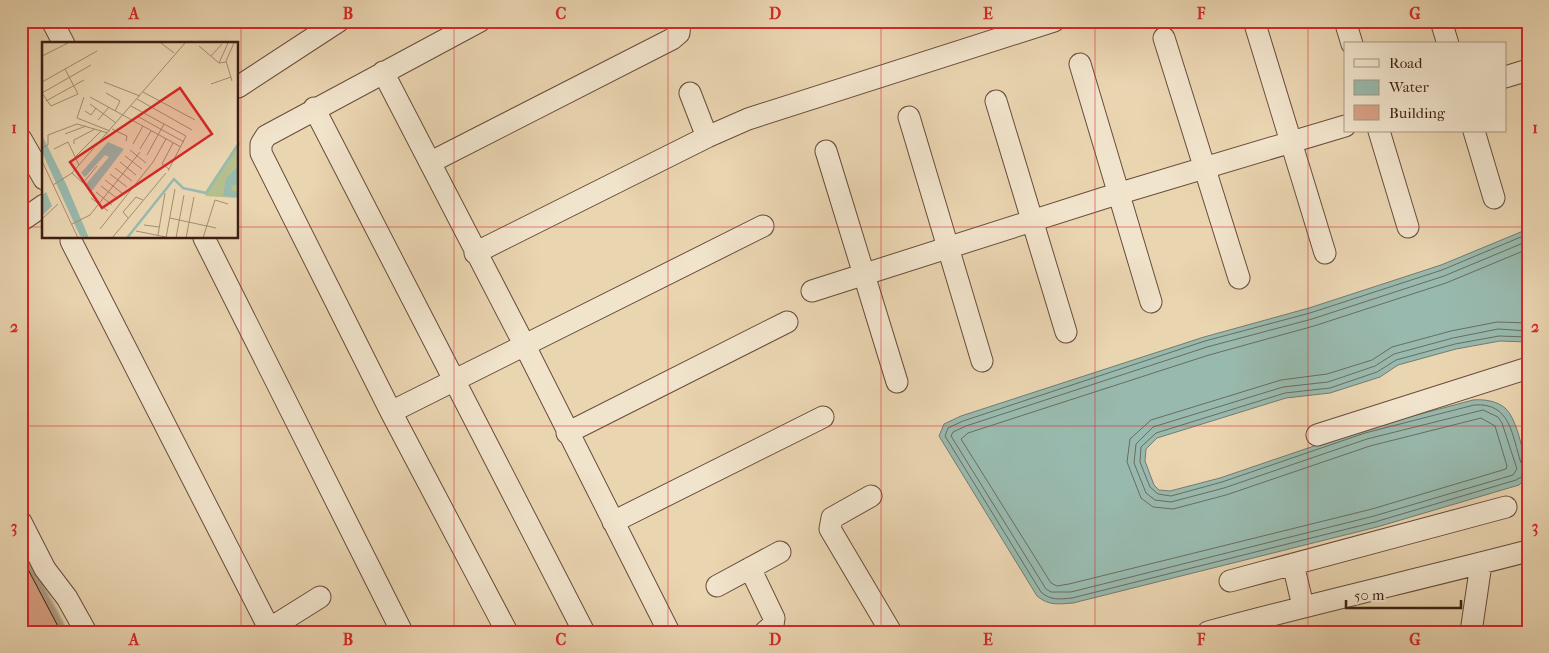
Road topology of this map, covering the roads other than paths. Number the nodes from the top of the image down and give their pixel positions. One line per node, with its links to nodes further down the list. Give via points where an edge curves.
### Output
1 (52, 21): 10 (street)
2 (339, 21): 17 (street)
3 (480, 21): 15 (street)
4 (680, 21): 29 (street, via 679,33 672,39)
5 (1054, 21): 25 (street, via 748,119)
6 (1254, 21): 27 (street)
7 (1345, 21): 11 (street)
8 (1441, 21): 12 (street)
9 (1164, 38): 30 (street)
10 (63, 42)
11 (1351, 42)
12 (1447, 42)
13 (1080, 64): 32 (street)
14 (1528, 70): 16 (street)
15 (383, 72): 20 (street); 29 (street)
16 (1506, 77)
17 (239, 86)
18 (690, 93): 25 (street)
19 (996, 101): 36 (street)
20 (314, 108): 53 (street); 55 (street, via 266,136 261,152)
21 (909, 117): 41 (street)
22 (1344, 126): 27 (street)
23 (1379, 132): 38 (street)
24 (1474, 132): 33 (street)
25 (707, 137): 42 (street)
26 (21, 139): 31 (street)
27 (1291, 142): 30 (street); 43 (street)
28 (826, 151): 44 (street)
29 (431, 162): 42 (street)
30 (1205, 168): 32 (street); 45 (street)
31 (42, 176)
32 (1119, 195): 36 (street); 47 (street)
33 (1494, 198)
34 (42, 206): 35 (street)
35 (21, 221)
36 (1033, 221): 41 (street); 49 (street)
37 (763, 226): 50 (street)
38 (1408, 227)
39 (205, 239): 76 (street)
40 (71, 241): 73 (street)
41 (948, 248): 44 (street); 51 (street)
42 (475, 253): 50 (street)
43 (1325, 253)
44 (862, 275): 46 (street); 54 (street)
45 (1239, 278)
46 (812, 291)
47 (1151, 302)
48 (787, 322): 57 (street)
49 (1066, 332)
50 (525, 346): 53 (street); 57 (street)
51 (982, 361)
52 (1528, 368): 58 (street)
53 (454, 380): 55 (street); 78 (street)
54 (897, 382)
55 (391, 412): 77 (street)
56 (823, 417): 62 (street)
57 (567, 433): 62 (street)
58 (1317, 435)
59 (872, 496): 80 (street, via 832,518 830,528)
60 (1506, 507): 66 (street)
61 (21, 522): 65 (street)
62 (613, 522): 74 (street)
63 (1528, 551): 67 (street)
64 (780, 552): 68 (street)
65 (30, 560): 75 (street)
66 (1293, 564): 69 (street); 72 (street)
67 (1481, 564): 72 (street); 82 (street)
68 (750, 568): 70 (street); 79 (street, via 774,618)
69 (1230, 581)
70 (717, 586)
71 (320, 597): 73 (street)
72 (1302, 606): 81 (street)
73 (270, 630)
74 (668, 631)
75 (86, 632)
76 (402, 632)
77 (507, 632)
78 (584, 632)
79 (765, 632)
80 (891, 632)
81 (1208, 632)
82 (1471, 632)

